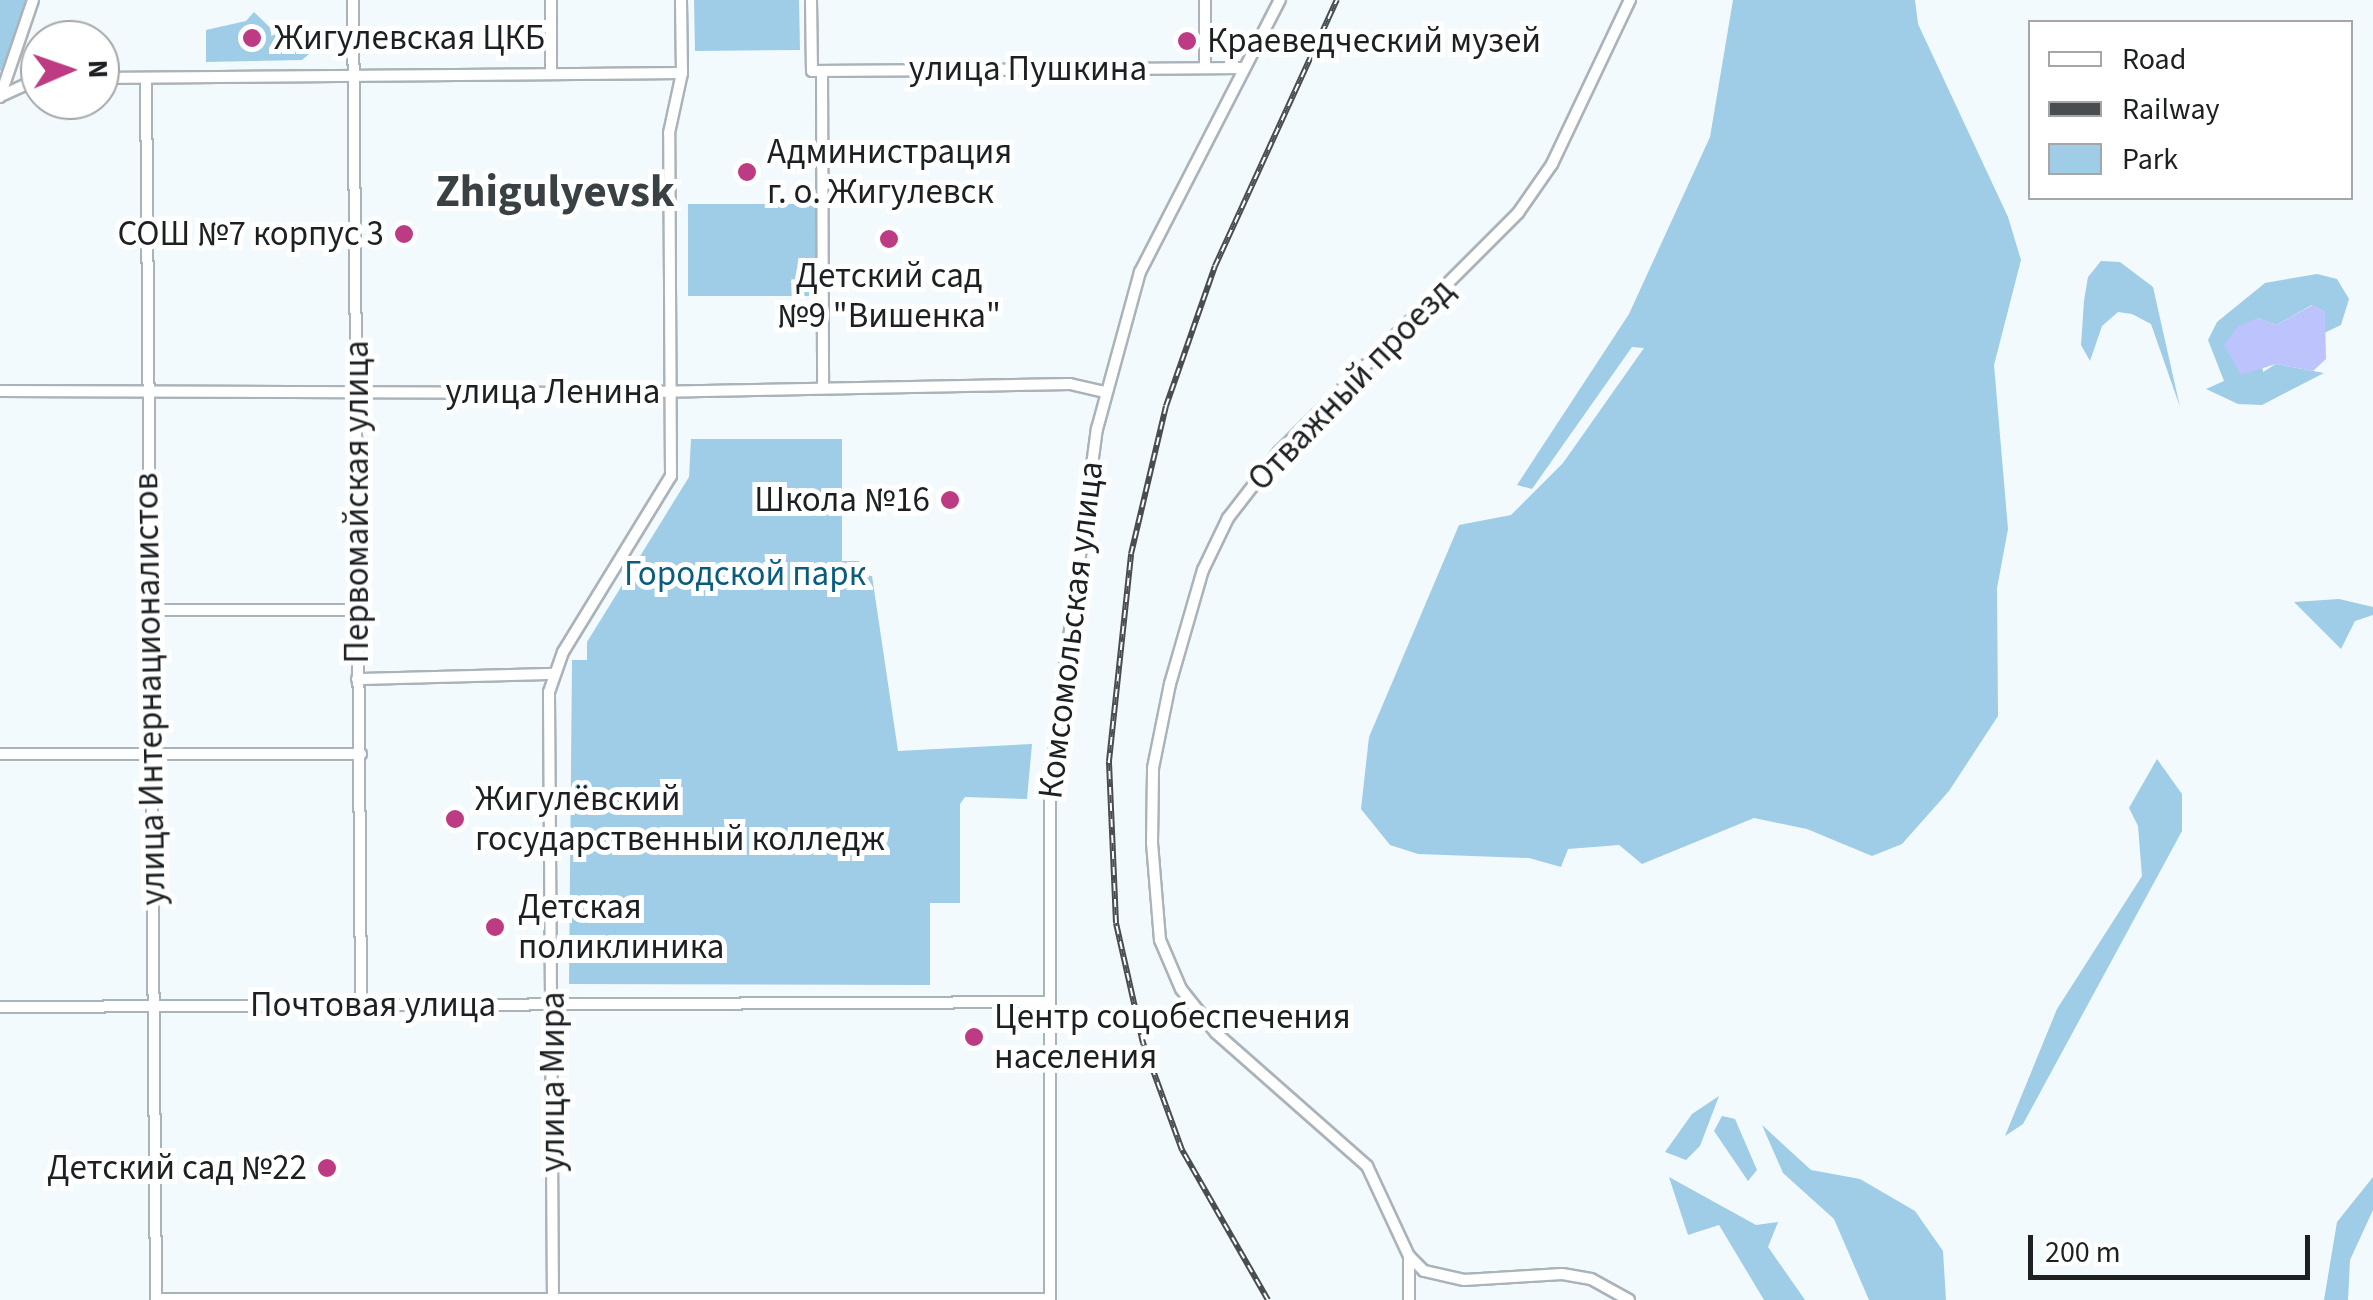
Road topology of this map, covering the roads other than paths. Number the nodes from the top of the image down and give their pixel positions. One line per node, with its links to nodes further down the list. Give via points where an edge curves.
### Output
1 (33, 0): 17 (street)
2 (353, 0): 14 (street, Первомайская улица)
3 (551, 0): 13 (street)
4 (681, 0): 12 (street)
5 (811, 0): 11 (street)
6 (1205, 0): 9 (street)
7 (1280, 0): 10 (street, Комсомольская улица)
8 (1630, 0): 36 (street, Отважный проезд, via 1552,164 1518,214 1279,452 1228,518 1204,570 1160,727 1153,881 1168,967 1216,1032 1367,1166)
9 (1205, 68): 10 (street, улица Пушкина); 11 (street, улица Пушкина)
10 (1243, 68): 22 (street, Комсомольская улица, via 1140,272)
11 (817, 71): 18 (street)
12 (682, 72): 13 (street); 21 (street, via 669,134)
13 (552, 74): 14 (street)
14 (354, 77): 16 (street); 23 (street, Первомайская улица)
15 (120, 78): 16 (street)
16 (146, 78): 19 (street, улица Интернационалистов)
17 (1, 96)
18 (823, 386): 21 (street, улица Ленина); 22 (street, улица Ленина, via 1070,384)
19 (145, 390): 20 (street, улица Ленина); 23 (street, улица Ленина); 24 (street, улица Интернационалистов)
20 (0, 391)
21 (672, 392): 23 (street, улица Ленина); 26 (street, via 667,486)
22 (1104, 392): 31 (street, Комсомольская улица, via 1050,780)
23 (356, 394): 25 (street, Первомайская улица)
24 (149, 610): 25 (street); 30 (street, улица Интернационалистов)
25 (357, 610): 27 (street, Первомайская улица)
26 (552, 674): 27 (street); 34 (street, улица Мира)
27 (357, 679): 29 (street, Первомайская улица)
28 (0, 754): 30 (street)
29 (360, 754): 30 (street); 32 (street, Первомайская улица)
30 (152, 756): 33 (street, улица Интернационалистов)
31 (1047, 1002): 34 (street, Почтовая улица); 39 (street, Комсомольская улица)
32 (361, 1004): 33 (street, Почтовая улица); 34 (street, Почтовая улица)
33 (154, 1005): 35 (street, Почтовая улица); 37 (street, улица Интернационалистов)
34 (554, 1006): 38 (street, улица Мира)
35 (0, 1007)
36 (1409, 1256): 40 (street); 41 (street, via 1442,1279 1562,1274 1591,1279)
37 (156, 1299): 38 (street)
38 (554, 1299): 39 (street)
39 (1050, 1300)
40 (1409, 1300)
41 (1629, 1300)

